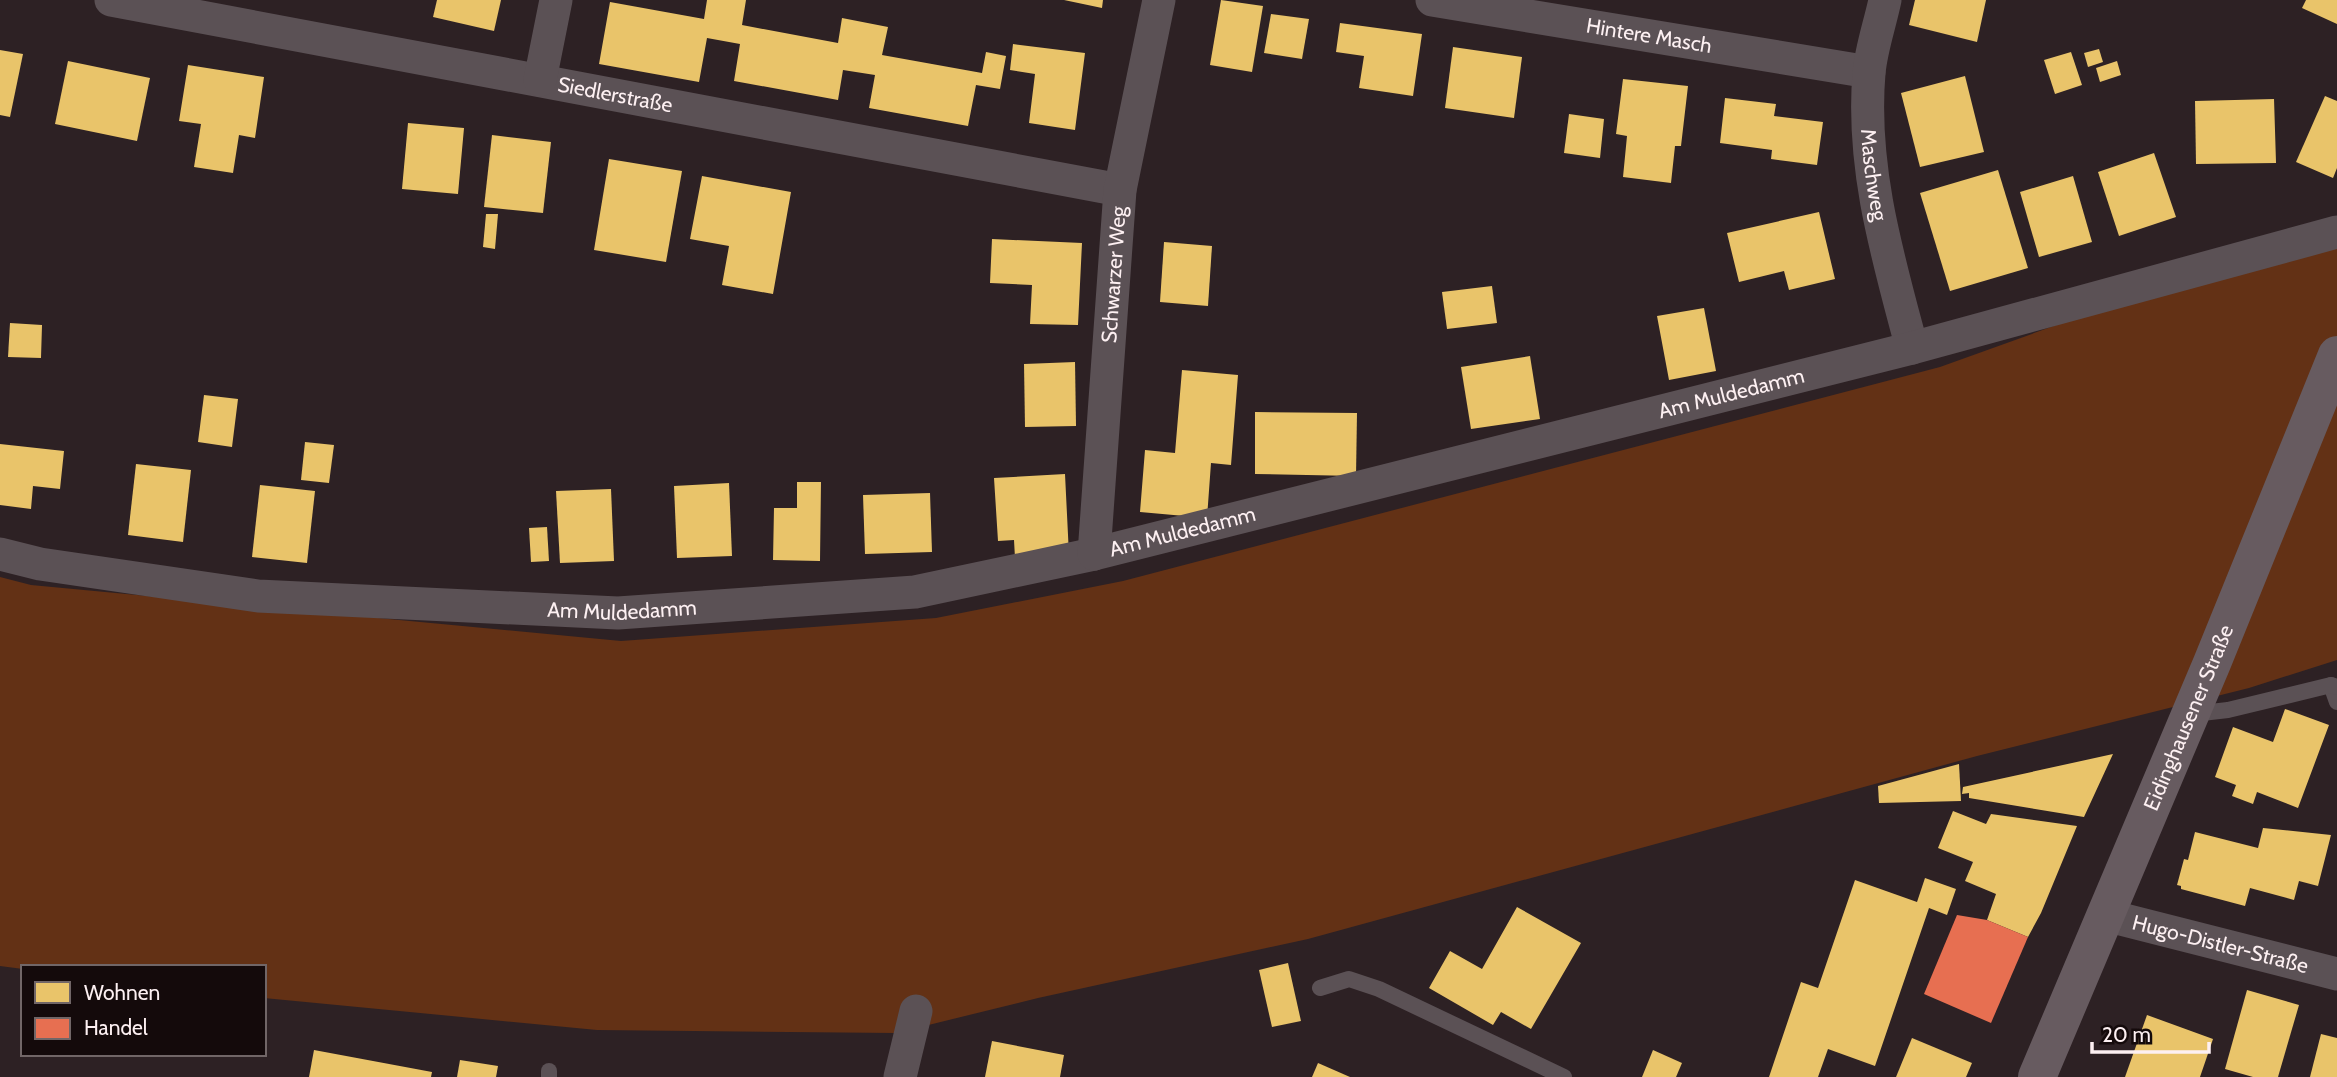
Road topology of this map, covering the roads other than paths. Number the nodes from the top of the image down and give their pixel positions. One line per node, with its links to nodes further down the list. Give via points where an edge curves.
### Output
1 (556, 0): 7 (street)
2 (1159, 0): 8 (street, Schwarzer Weg)
3 (1432, 0): 6 (street, Hintere Masch)
4 (1885, 0): 6 (street, Maschweg)
5 (125, 1): 7 (street, Siedlerstraße)
6 (1869, 72): 10 (street, Maschweg, via 1869,152 1876,199)
7 (540, 80): 8 (street, Siedlerstraße)
8 (1120, 190): 13 (street, Schwarzer Weg)
9 (2337, 232): 10 (street, Am Muldedamm)
10 (1912, 348): 13 (street, Am Muldedamm)
11 (2337, 355): 16 (main road, Eidinghausener Straße)
12 (0, 554): 13 (street, Am Muldedamm, via 258,596 618,612 915,592)
13 (1094, 554)
14 (2334, 686): 15 (lane); 16 (lane)
15 (2337, 702)
16 (2190, 715): 17 (main road, Eidinghausener Straße)
17 (2105, 915): 18 (street, Hugo-Distler-Straße); 23 (main road, Eidinghausener Straße)
18 (2337, 974)
19 (1320, 988): 22 (lane, via 1349,979 1379,989)
20 (916, 1011): 21 (street)
21 (900, 1077)
22 (1564, 1077)
23 (2037, 1077)

